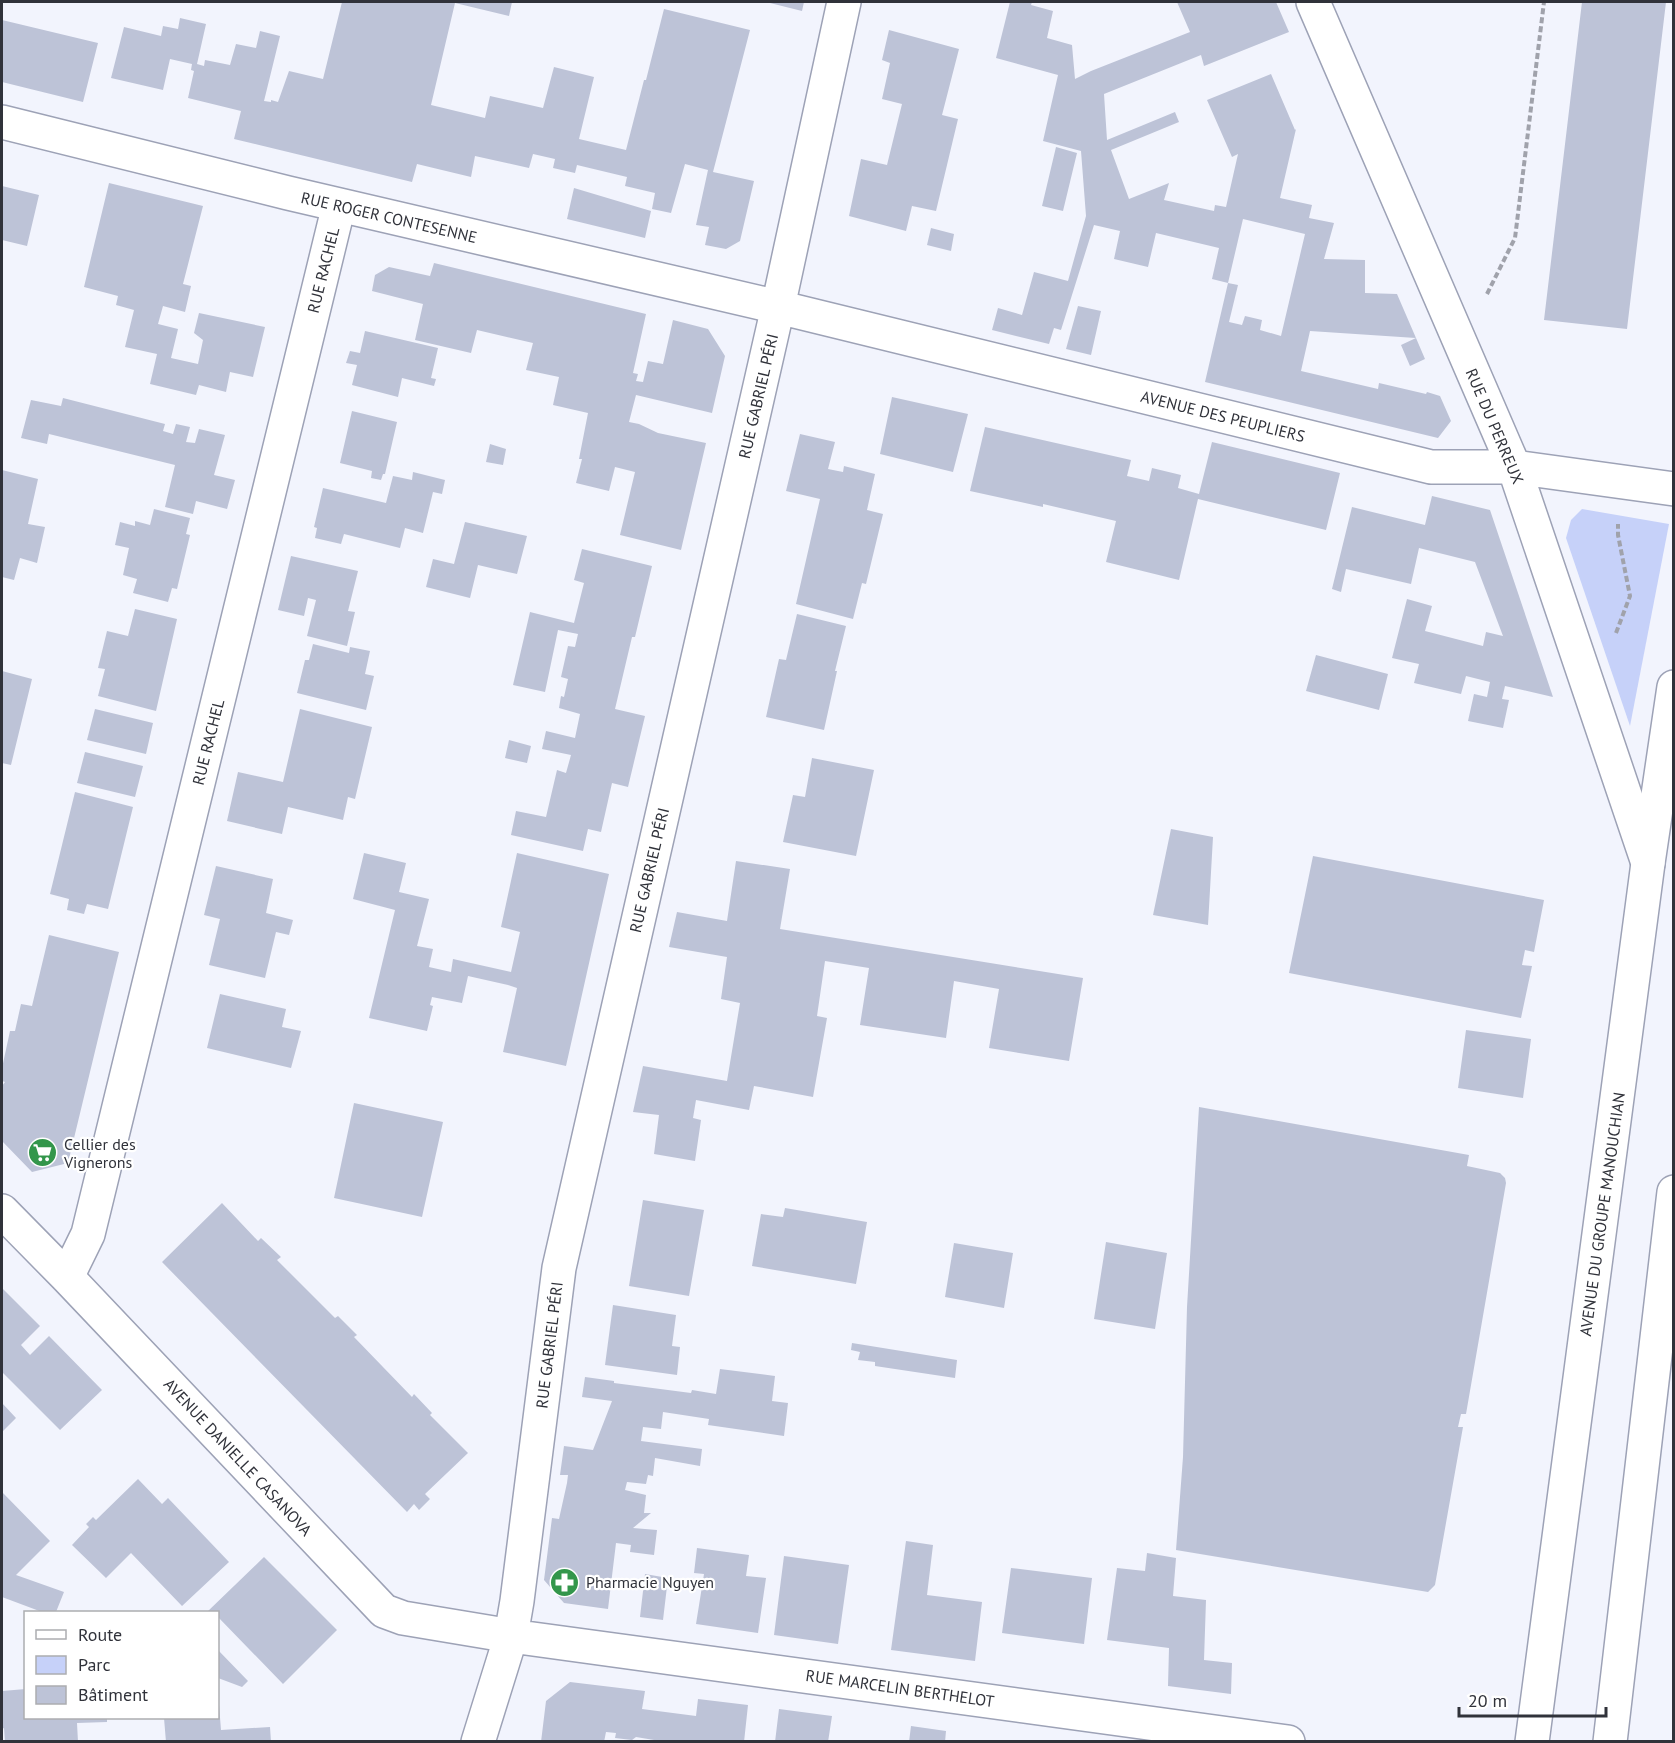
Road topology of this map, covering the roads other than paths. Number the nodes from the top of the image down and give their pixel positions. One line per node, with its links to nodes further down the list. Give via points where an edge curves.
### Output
1 (844, 2): 5 (street, RUE GABRIEL PÉRI)
2 (1312, 2): 6 (street, RUE DU PERREUX)
3 (2, 122): 4 (street, RUE ROGER CONTESENNE)
4 (339, 205): 5 (street, RUE ROGER CONTESENNE); 12 (street, RUE RACHEL, via 88,1234)
5 (778, 307): 6 (street, AVENUE DES PEUPLIERS, via 1431,467); 13 (street, RUE GABRIEL PÉRI, via 559,1268)
6 (1514, 467): 7 (street, AVENUE DES PEUPLIERS); 9 (street, RUE DU PERREUX)
7 (1674, 489)
8 (1674, 687): 9 (street, AVENUE DU GROUPE MANOUCHIAN)
9 (1648, 863): 17 (street, AVENUE DU GROUPE MANOUCHIAN)
10 (1674, 1192): 18 (street)
11 (2, 1211): 12 (street, AVENUE DANIELLE CASANOVA)
12 (67, 1277): 13 (street, AVENUE DANIELLE CASANOVA, via 384,1611 403,1618)
13 (511, 1636): 14 (street, RUE MARCELIN BERTHELOT); 15 (street, RUE GABRIEL PÉRI)
14 (1119, 1730): 16 (street, RUE MARCELIN BERTHELOT)
15 (478, 1742)
16 (1288, 1742)
17 (1532, 1742)
18 (1610, 1742)

